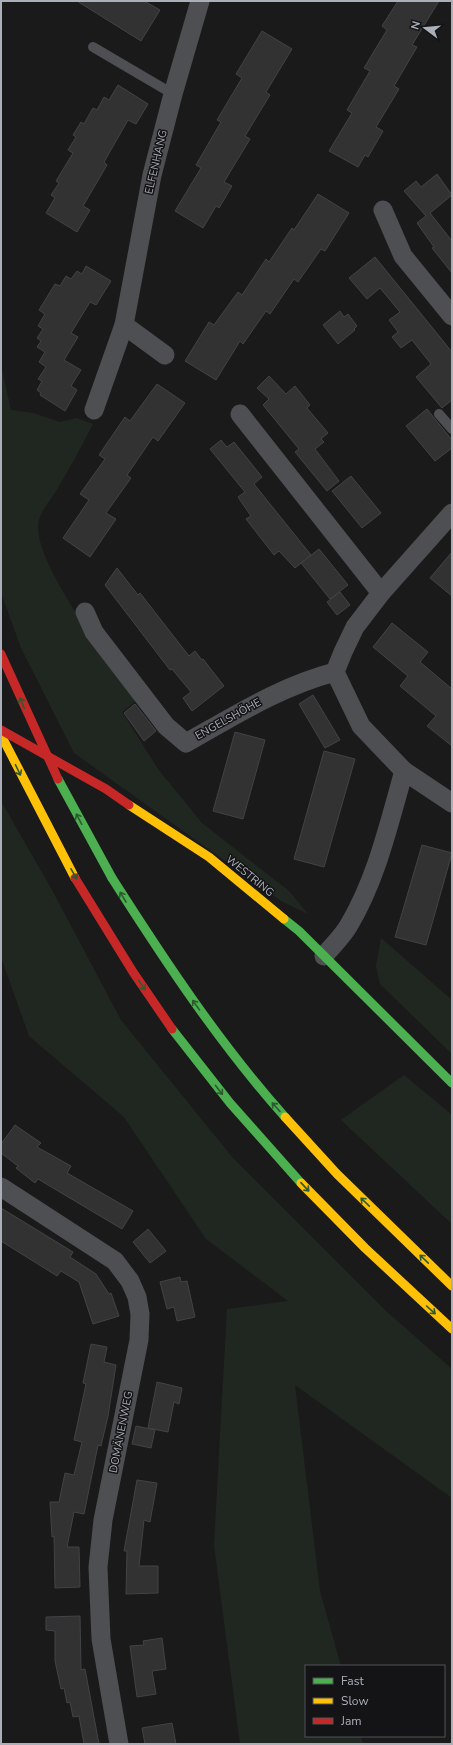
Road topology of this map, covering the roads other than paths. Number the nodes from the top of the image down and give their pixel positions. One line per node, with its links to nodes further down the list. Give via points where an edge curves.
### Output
1 (200, 1): 3 (street, ELFENHANG)
2 (93, 47): 3 (lane)
3 (173, 94): 6 (street, ELFENHANG, via 152,175)
4 (383, 210): 5 (street, via 403,256)
5 (452, 316)
6 (124, 325): 7 (street); 8 (street, ELFENHANG)
7 (165, 355)
8 (94, 410)
9 (240, 414): 13 (street)
10 (439, 414): 11 (lane)
11 (452, 429)
12 (452, 513): 13 (street)
13 (381, 593): 16 (street, via 355,626)
14 (85, 612): 16 (street, ENGELSHÖHE, via 94,632 161,720 186,743 270,696 308,679)
15 (1, 654): 24 (main road, one-way to 15, bridge, via 337,1174 249,1076 172,972 112,878 51,766)
16 (335, 672): 19 (street, via 361,726)
17 (1, 730): 21 (main road, WESTRING, via 106,789 209,857)
18 (1, 735): 25 (main road, one-way to 25, via 55,841 137,977 182,1041 229,1103 307,1190)
19 (404, 771): 20 (street); 21 (street, via 385,839 369,882 349,925)
20 (452, 803)
21 (324, 956): 22 (main road, WESTRING)
22 (452, 1083)
23 (1, 1187): 26 (street, DOMÄNENWEG, via 114,1261 130,1281 137,1297 140,1314 139,1340 103,1520 98,1567 101,1639)
24 (452, 1286)
25 (452, 1330)
26 (119, 1744)

